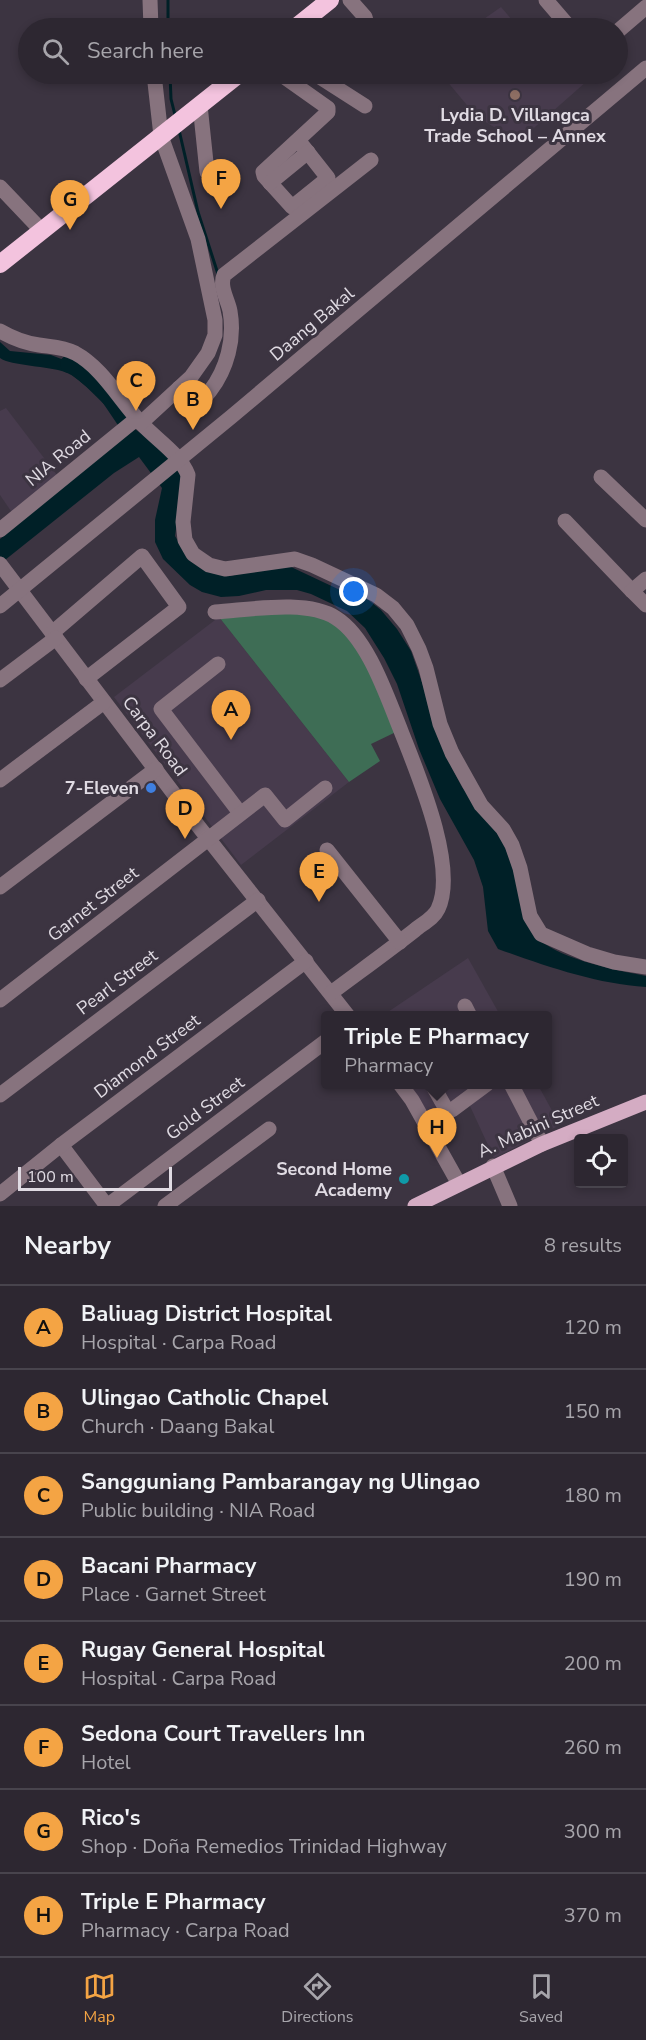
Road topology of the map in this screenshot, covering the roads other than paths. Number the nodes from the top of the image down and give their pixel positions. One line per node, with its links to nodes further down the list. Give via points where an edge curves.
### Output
1 (150, 0): 6 (street)
2 (330, 0): 7 (highway)
3 (350, 0): 8 (street)
4 (546, 0): 9 (street)
5 (646, 7): 10 (street)
6 (151, 18)
7 (308, 18)
8 (365, 18)
9 (561, 18)
10 (628, 23)
11 (646, 68): 12 (street, Daang Bakal)
12 (628, 83)
13 (156, 84): 20 (street, NIA Road)
14 (227, 84): 19 (highway)
15 (294, 84): 21 (street, via 328,108)
16 (331, 84): 18 (street)
17 (627, 84): 30 (street, Daang Bakal)
18 (365, 106)
19 (193, 111): 20 (highway); 23 (street)
20 (164, 134): 25 (highway); 28 (street, NIA Road, via 198,239 215,320 215,335 208,353)
21 (303, 146): 21 (street, via 263,172 292,207 326,181 327,175)
22 (372, 160): 28 (street, via 224,275 222,285 232,328 227,359 213,387 200,402 192,404)
23 (207, 172)
24 (0, 187): 25 (street)
25 (42, 231): 26 (highway)
26 (0, 264)
27 (0, 331): 29 (street, via 14,339 62,347 77,354 94,368)
28 (179, 388): 29 (street, NIA Road)
29 (134, 423): 30 (street); 34 (street, NIA Road)
30 (175, 462): 37 (street, Daang Bakal); 57 (street, via 185,468 188,476 183,522 185,540 193,554 225,569 296,559 376,595 393,609 419,649 452,753 481,805 503,828 512,845 530,916 541,934 587,954)
31 (601, 477): 32 (street)
32 (646, 520)
33 (566, 521): 38 (street)
34 (0, 530)
35 (0, 564): 37 (street, Carpa Road)
36 (646, 579): 38 (street)
37 (18, 590): 40 (street, Daang Bakal); 42 (street, Carpa Road)
38 (632, 591): 39 (street)
39 (646, 605)
40 (0, 606)
41 (215, 612): 55 (street, via 282,608 327,613 353,634 376,670 425,794 443,872 443,890 436,913)
42 (54, 636): 44 (street, Carpa Road); 44 (street, via 142,556 179,607); 45 (street)
43 (218, 664): 50 (street, via 161,710)
44 (86, 679): 46 (street, Carpa Road)
45 (0, 680)
46 (104, 702): 47 (street, Carpa Road); 48 (street)
47 (156, 769): 51 (street, Carpa Road); 53 (street)
48 (0, 780)
49 (326, 788): 50 (street, Garnet Street, via 285,820 265,795)
50 (240, 813): 51 (street, Garnet Street)
51 (210, 839): 54 (street, Carpa Road); 59 (street, Garnet Street)
52 (327, 850): 55 (street)
53 (0, 887)
54 (258, 900): 56 (street, Carpa Road); 66 (street, Pearl Street)
55 (400, 942): 58 (street)
56 (306, 961): 58 (street, Carpa Road); 70 (street, Diamond Street)
57 (646, 967)
58 (331, 993): 60 (street, Carpa Road)
59 (0, 1000)
60 (344, 1011)
61 (321, 1045): 75 (street, Gold Street)
62 (404, 1089): 72 (street)
63 (435, 1089): 64 (street, via 446,1109 452,1110)
64 (480, 1089)
65 (514, 1089): 69 (street)
66 (0, 1095)
67 (646, 1102): 69 (main road, A. Mabini Street)
68 (270, 1128): 76 (street)
69 (542, 1144): 71 (main road, A. Mabini Street)
70 (61, 1145): 73 (street, Diamond Street); 75 (street, Gold Street)
71 (493, 1166): 72 (main road, A. Mabini Street); 77 (street)
72 (459, 1184): 74 (main road, A. Mabini Street)
73 (6, 1189)
74 (425, 1204)
75 (107, 1206)
76 (165, 1206)
77 (510, 1206)

